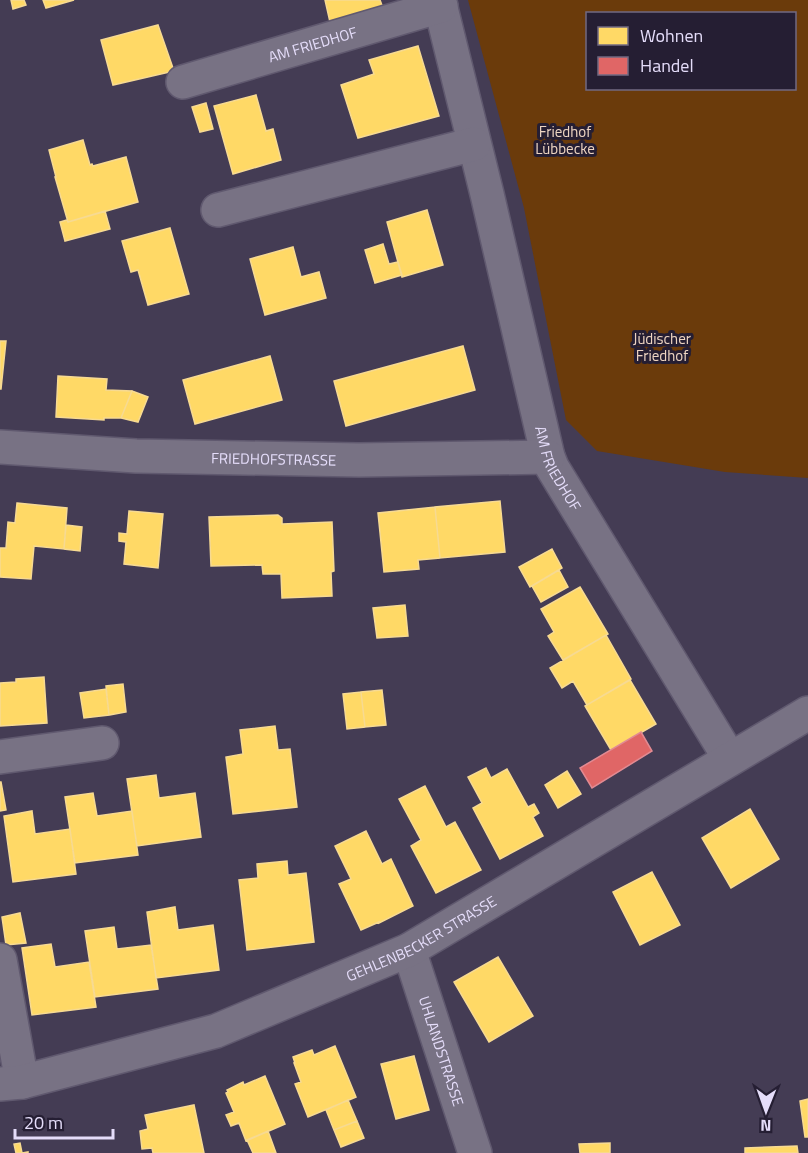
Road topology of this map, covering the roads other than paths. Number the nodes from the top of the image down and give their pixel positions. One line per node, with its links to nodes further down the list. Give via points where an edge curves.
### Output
1 (440, 3): 2 (street, AM FRIEDHOF); 3 (street, AM FRIEDHOF)
2 (183, 82)
3 (474, 144): 4 (street); 6 (street, AM FRIEDHOF)
4 (218, 210)
5 (0, 447): 6 (street, FRIEDHOFSTRASSE, via 218,458)
6 (548, 457): 10 (street, AM FRIEDHOF)
7 (808, 712): 10 (street, GEHLENBECKER STRASSE)
8 (102, 743): 9 (street)
9 (0, 757)
10 (730, 759): 11 (street, GEHLENBECKER STRASSE)
11 (409, 950): 13 (street, GEHLENBECKER STRASSE, via 216,1031); 14 (street, UHLANDSTRASSE)
12 (0, 960): 13 (street)
13 (11, 1083)
14 (475, 1153)

